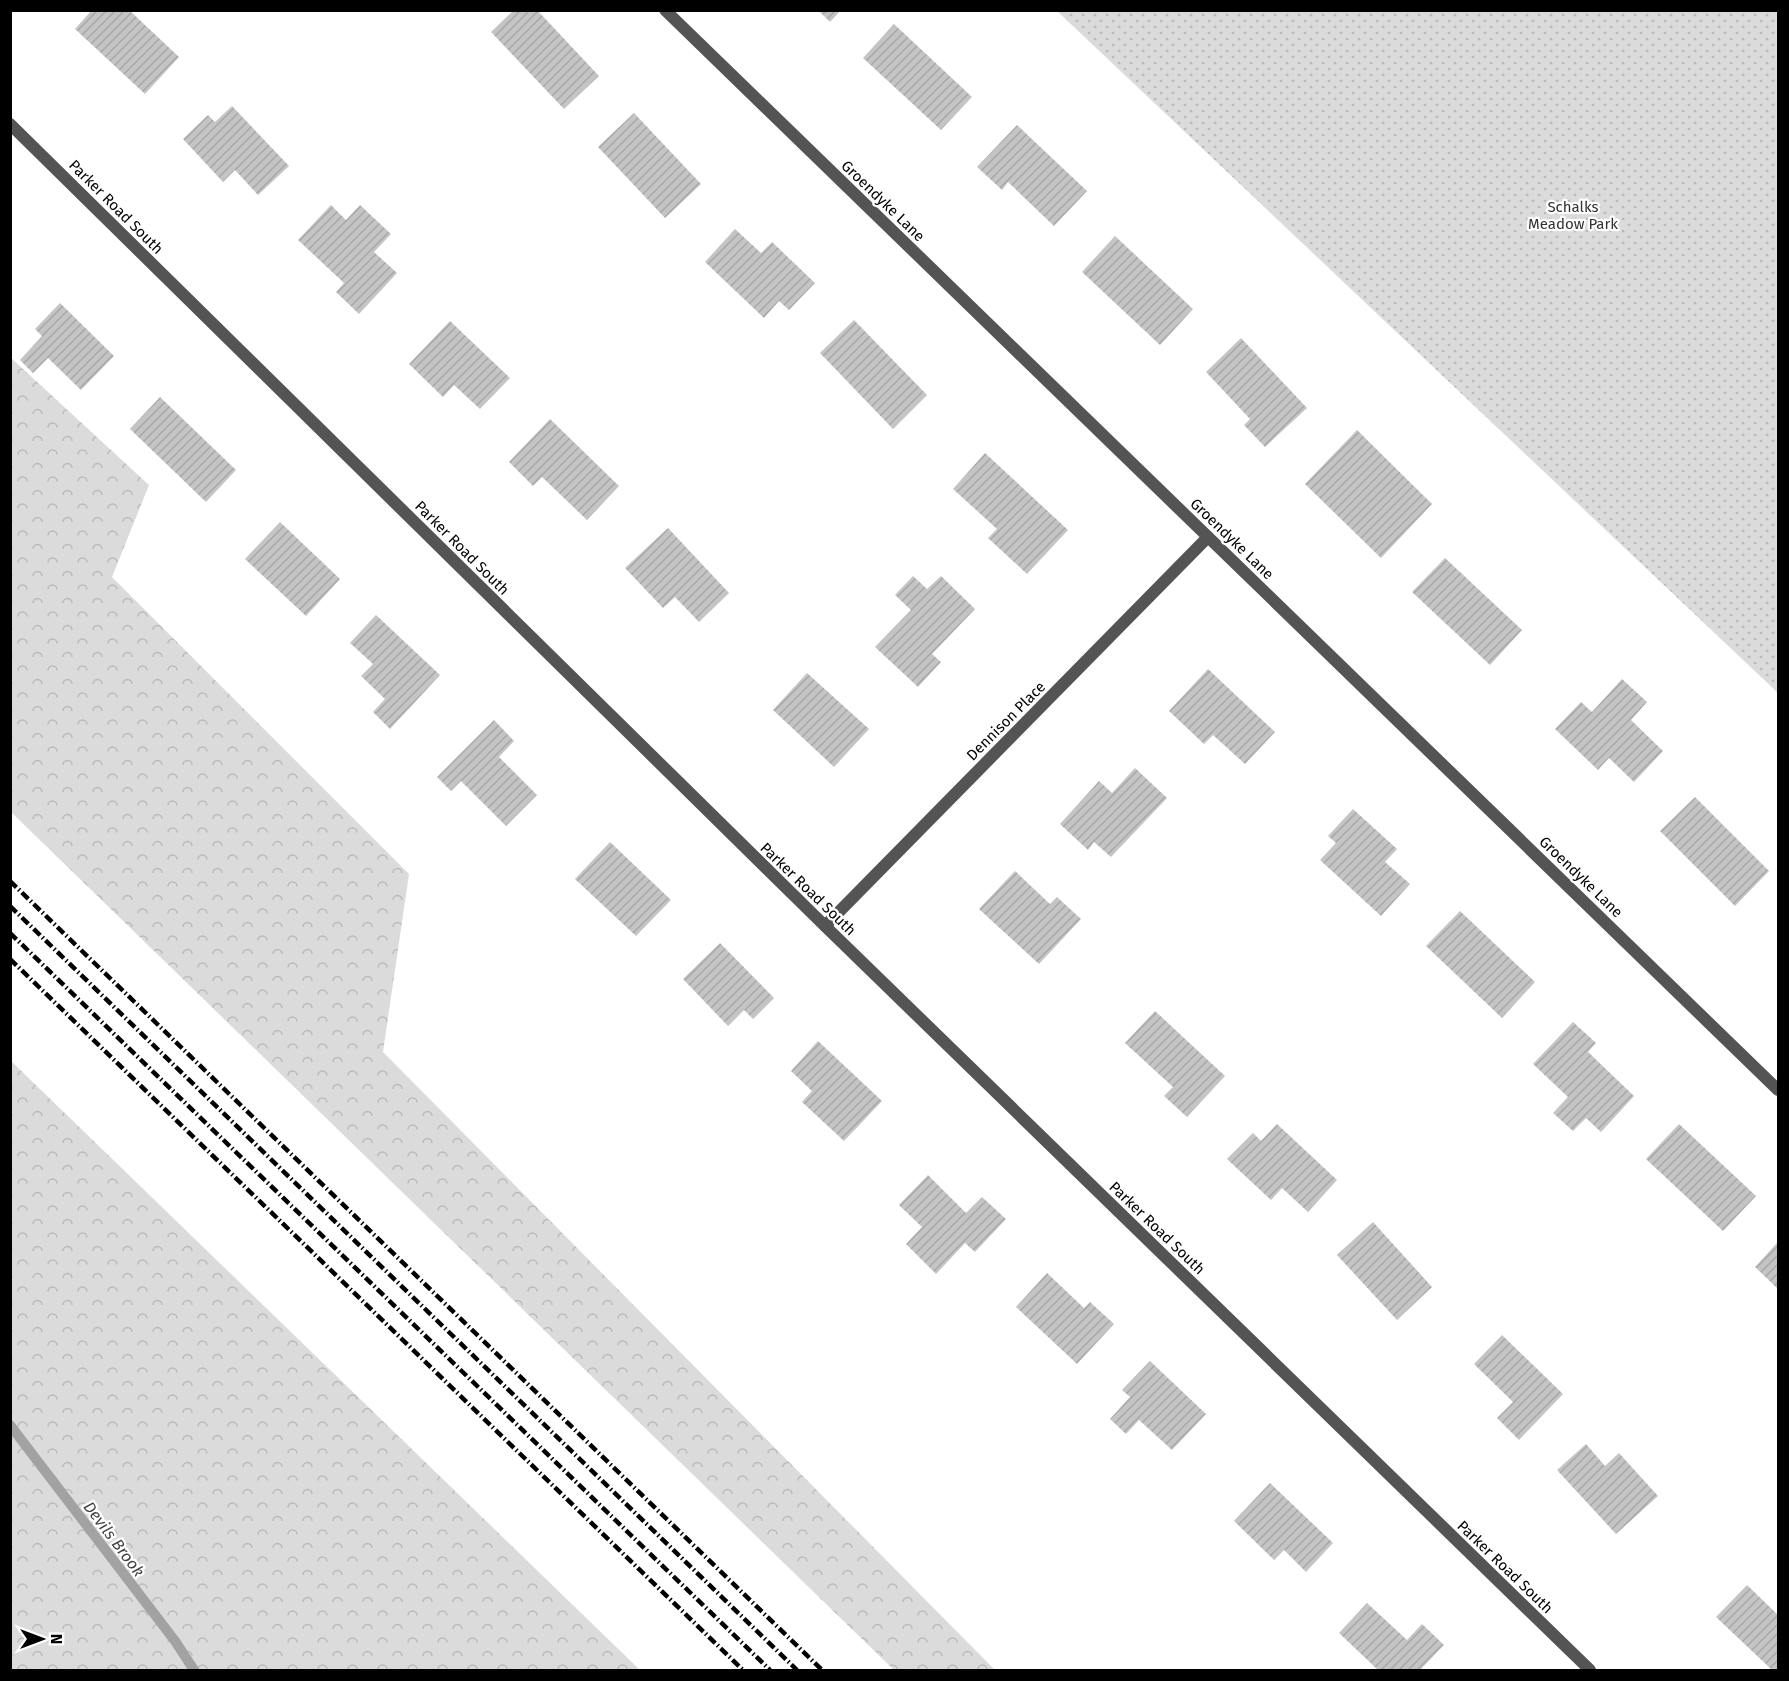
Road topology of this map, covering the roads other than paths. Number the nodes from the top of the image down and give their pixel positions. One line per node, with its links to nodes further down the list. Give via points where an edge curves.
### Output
1 (665, 10): 3 (street, Groendyke Lane)
2 (10, 124): 4 (street, Parker Road South)
3 (1208, 537): 4 (street, Dennison Place); 5 (street, Groendyke Lane)
4 (825, 926): 6 (street, Parker Road South)
5 (1779, 1090)
6 (1590, 1671)

